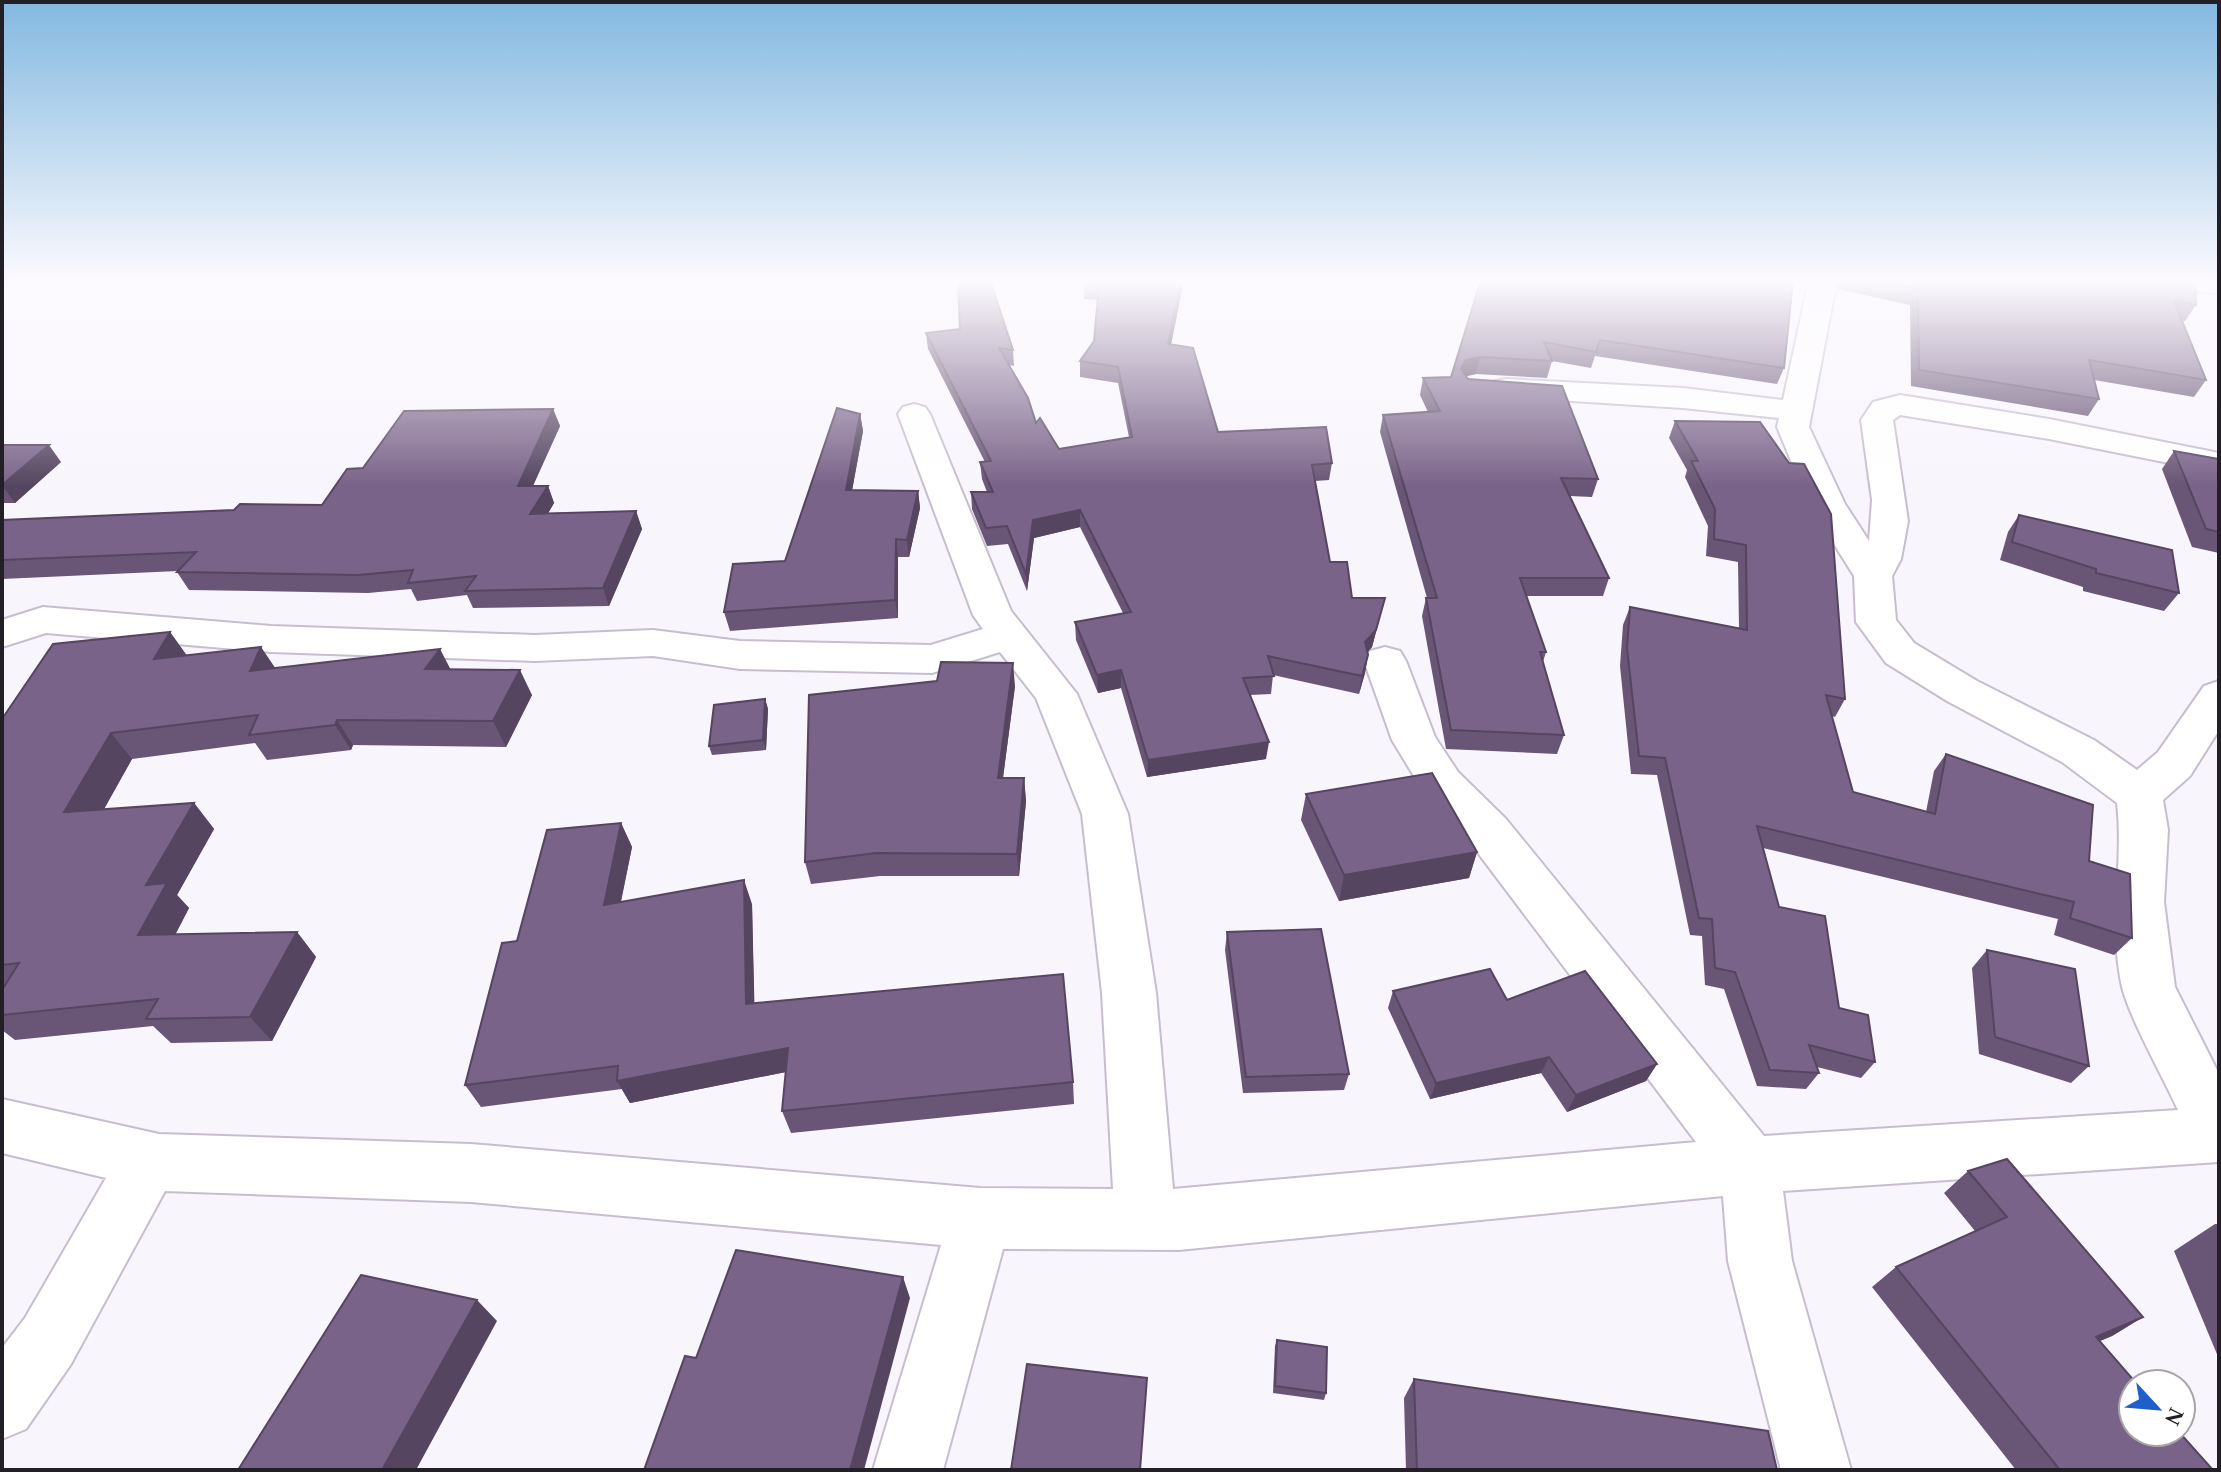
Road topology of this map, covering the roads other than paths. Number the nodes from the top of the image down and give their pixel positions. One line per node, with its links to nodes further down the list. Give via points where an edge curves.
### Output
1 (1810, 349): 3 (street)
2 (1476, 386): 3 (street, via 1683,398)
3 (1798, 411): 6 (street, via 1793,427 1822,491)
4 (914, 414): 8 (street, via 993,615)
5 (2219, 463): 6 (street, via 2049,429 1900,405 1884,409 1877,420 1889,498 1884,560)
6 (1873, 576): 11 (street, via 1876,622 1900,653 2078,751)
7 (10, 627): 8 (street, via 43,620 271,639 520,647 653,643 740,655 932,659)
8 (1009, 635): 17 (street, via 1056,694 1105,814 1129,993)
9 (1385, 661): 15 (street, via 1414,740 1442,784 1489,832)
10 (2219, 696): 11 (street, via 2174,764)
11 (2139, 795): 13 (street, via 2144,830 2139,902 2149,988)
12 (2, 1126): 14 (street)
13 (2219, 1135): 15 (street)
14 (150, 1159): 16 (street, via 471,1173); 18 (street, via 48,1341)
15 (1750, 1165): 17 (street); 20 (street, via 1760,1261)
16 (980, 1218): 17 (street); 19 (street)
17 (1145, 1219)
18 (2, 1405)
19 (908, 1470)
20 (1816, 1470)

